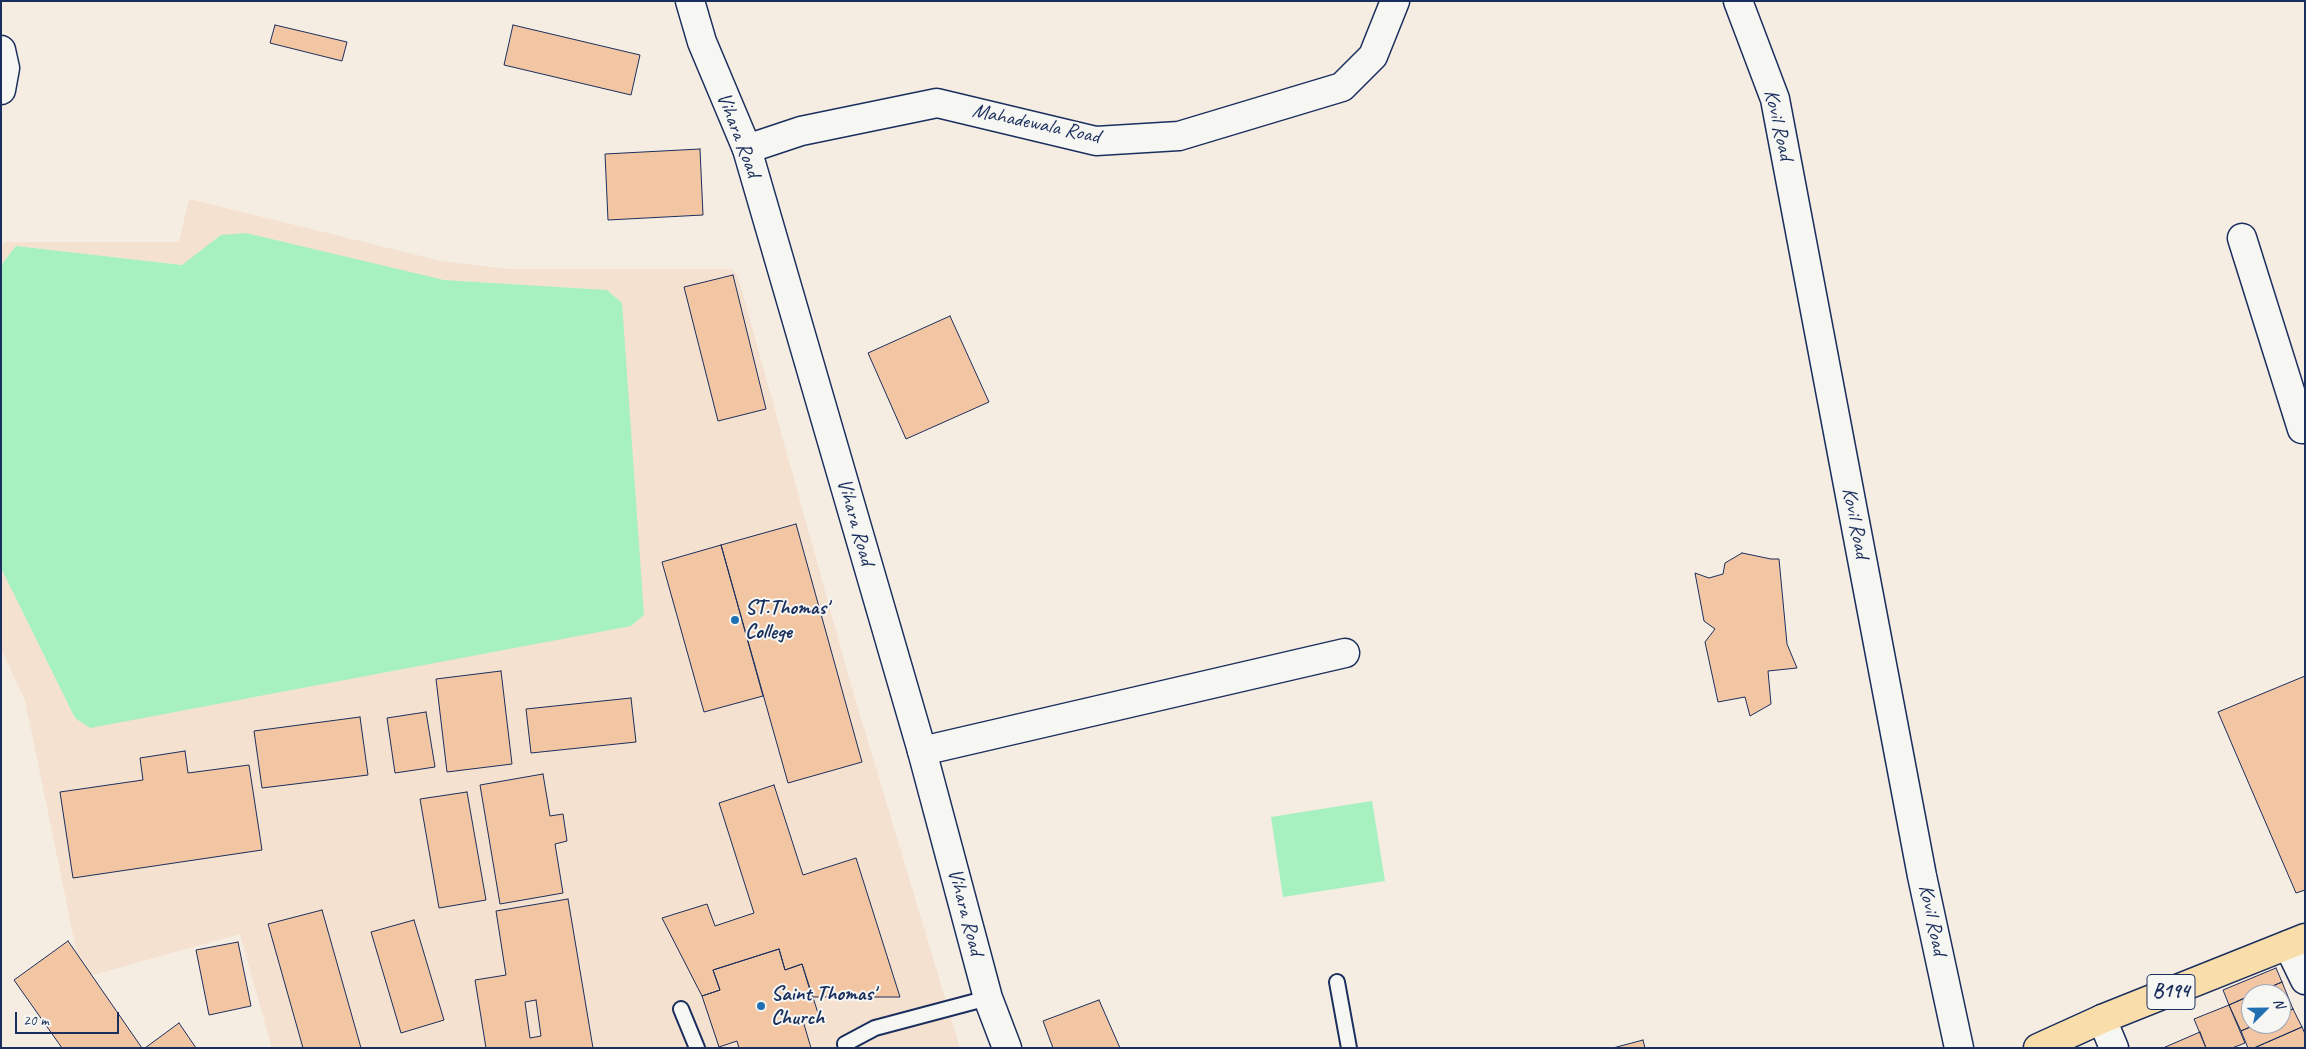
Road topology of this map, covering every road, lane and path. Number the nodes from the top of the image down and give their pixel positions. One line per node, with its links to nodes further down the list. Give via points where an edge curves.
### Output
1 (690, 1): 6 (street, Vihara Road, via 702,42)
2 (1394, 1): 6 (street, Mahadewala Road, via 1373,56 1342,87 1179,136 1096,140 937,103 801,131)
3 (1738, 1): 21 (street, Kovil Road, via 1775,99 1920,866)
4 (1, 50): 5 (street, via 5,68)
5 (1, 90)
6 (747, 148): 10 (street, Vihara Road)
7 (2242, 238): 8 (street)
8 (2304, 432)
9 (1345, 653): 10 (street)
10 (922, 751): 14 (street, Vihara Road)
11 (2297, 941): 12 (street); 16 (main road, B194)
12 (2305, 980)
13 (1337, 982): 20 (lane)
14 (988, 998): 18 (lane, via 875,1028 845,1044); 19 (street, Vihara Road)
15 (681, 1009): 17 (lane)
16 (2102, 1019): 22 (main road, B194); 23 (street)
17 (697, 1048)
18 (846, 1048)
19 (1007, 1048)
20 (1349, 1048)
21 (1959, 1048)
22 (2038, 1048)
23 (2114, 1048)

